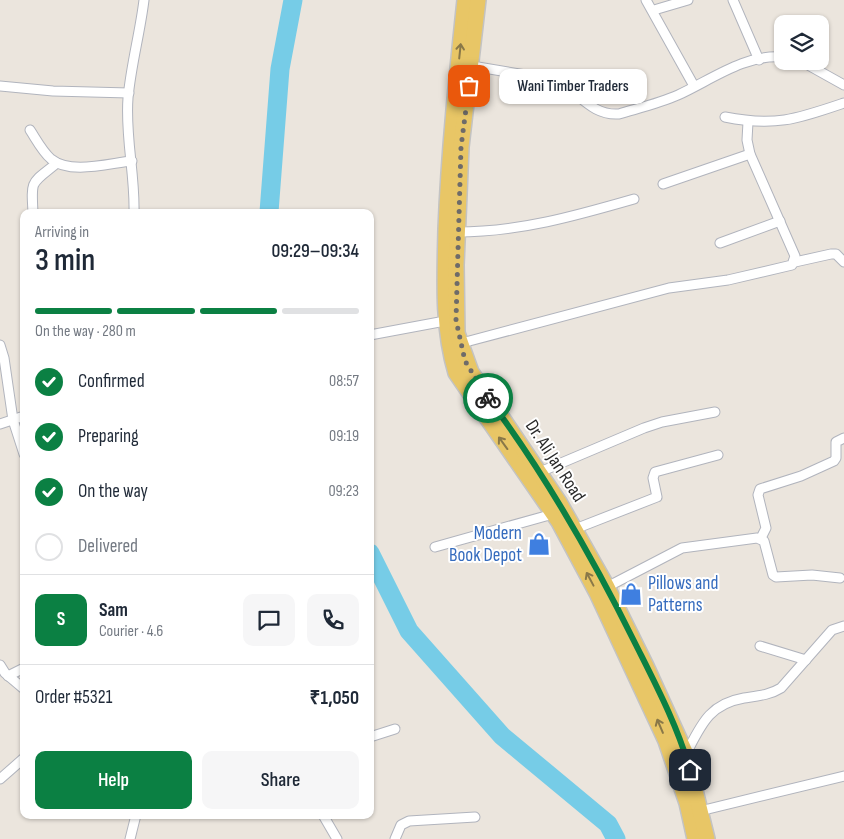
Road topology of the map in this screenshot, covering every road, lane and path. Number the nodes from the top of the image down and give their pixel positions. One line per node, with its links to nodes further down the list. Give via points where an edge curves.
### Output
1 (144, 0): 15 (street)
2 (465, 0): 32 (main road, Dr. Ali Jan Road, one-way to 2, via 449,167)
3 (478, 0): 10 (main road, Dr. Ali Jan Road)
4 (646, 0): 7 (street)
5 (688, 0): 7 (street)
6 (733, 0): 9 (street)
7 (654, 10): 14 (street)
8 (774, 58): 9 (street)
9 (759, 60): 14 (street, via 727,70)
10 (472, 66): 14 (street, via 556,80 589,107 609,115 658,102); 28 (main road, Dr. Ali Jan Road, via 461,147)
11 (817, 70): 12 (street)
12 (844, 85)
13 (0, 86): 15 (street, via 53,92)
14 (694, 86)
15 (129, 93): 21 (street)
16 (844, 103): 18 (street, via 784,122)
17 (724, 117): 18 (street)
18 (748, 122): 20 (street)
19 (30, 130): 22 (street)
20 (750, 154): 23 (street); 27 (street)
21 (132, 161): 22 (street, via 81,166); 26 (street)
22 (57, 163): 25 (street, via 34,183 31,192)
23 (663, 184)
24 (634, 199): 28 (street, via 521,228)
25 (33, 209)
26 (134, 209)
27 (780, 221): 29 (street); 30 (street)
28 (457, 232): 35 (main road, Dr. Ali Jan Road)
29 (720, 243)
30 (795, 262): 31 (street, via 831,254 836,254); 35 (street, via 788,267 765,272 653,292)
31 (844, 262)
32 (445, 321): 33 (street); 35 (main road, Dr. Ali Jan Road)
33 (374, 334)
34 (0, 344): 38 (street)
35 (454, 345): 43 (main road, Dr. Ali Jan Road); 44 (main road, Dr. Ali Jan Road, one-way to 35, via 456,373)
36 (715, 412): 43 (street, via 644,428)
37 (20, 417): 38 (street)
38 (13, 420): 39 (street); 41 (street)
39 (0, 424)
40 (844, 438): 46 (street, via 836,442 834,461 760,489 758,496 766,528)
41 (20, 442)
42 (718, 455): 45 (street, via 655,472 657,498)
43 (540, 472): 45 (main road, Dr. Ali Jan Road)
44 (553, 514): 47 (street); 70 (main road, Dr. Ali Jan Road, one-way to 44, via 674,761 655,714 597,593)
45 (575, 529): 49 (main road, Dr. Ali Jan Road)
46 (761, 538): 48 (street, via 776,577 812,575); 49 (street, via 682,548)
47 (435, 547)
48 (840, 578)
49 (607, 586): 59 (main road, Dr. Ali Jan Road)
50 (844, 626): 52 (street, via 832,630)
51 (760, 646): 52 (street)
52 (806, 660): 59 (street, via 774,692 739,699 710,712)
53 (0, 665): 55 (street)
54 (20, 670): 55 (street)
55 (8, 676): 56 (street)
56 (20, 685)
57 (395, 729): 58 (street)
58 (374, 736)
59 (686, 754): 63 (main road, Dr. Ali Jan Road)
60 (20, 762): 62 (street)
61 (844, 776): 63 (street)
62 (0, 779)
63 (700, 810): 71 (main road, Dr. Ali Jan Road)
64 (475, 817): 69 (street, via 409,821 401,825)
65 (135, 819): 67 (street)
66 (326, 819): 68 (street)
67 (130, 839)
68 (337, 839)
69 (395, 839)
70 (696, 839)
71 (707, 839)

